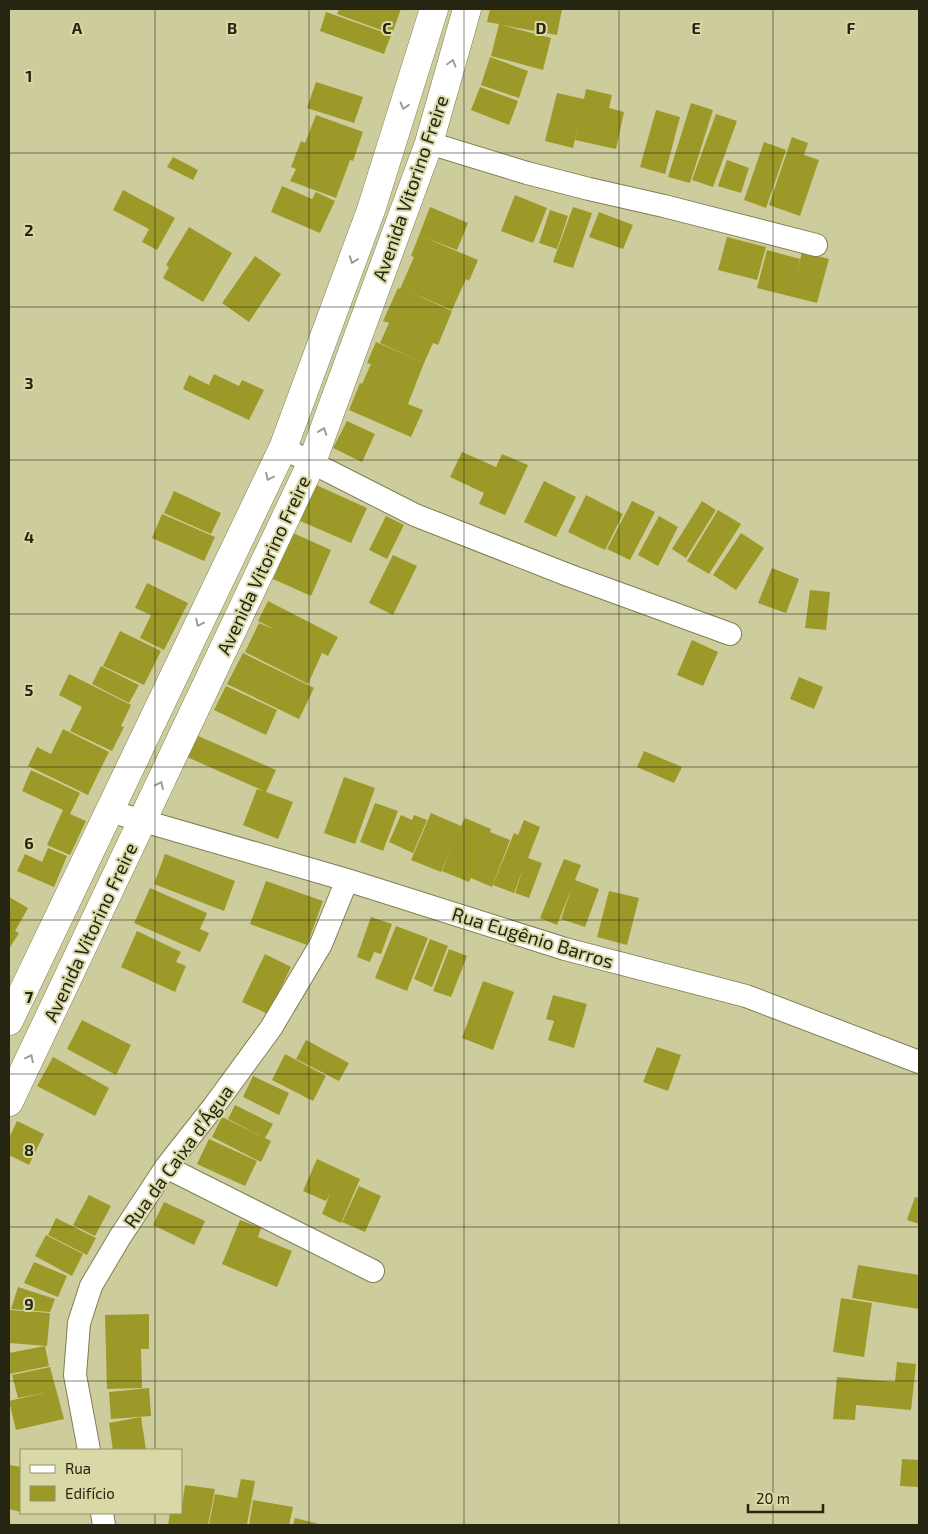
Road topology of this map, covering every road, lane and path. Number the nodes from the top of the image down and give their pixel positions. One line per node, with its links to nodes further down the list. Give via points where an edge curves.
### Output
1 (434, 9): 5 (street, Avenida Vitorino Freire, one-way to 5, via 372,210)
2 (467, 9): 3 (street, Avenida Vitorino Freire, one-way to 2)
3 (429, 143): 4 (street, via 572,184); 6 (street, Avenida Vitorino Freire, one-way to 3)
4 (816, 245)
5 (283, 448): 6 (street); 8 (street, Avenida Vitorino Freire, one-way to 8)
6 (312, 462): 7 (street, via 415,515); 9 (street, Avenida Vitorino Freire, one-way to 6)
7 (730, 634)
8 (109, 811): 9 (street, Rua Eugênio Barros); 11 (street, Avenida Vitorino Freire)
9 (143, 820): 10 (street, Rua Eugênio Barros); 13 (street, Avenida Vitorino Freire, one-way to 9)
10 (347, 880): 12 (street, Rua Eugênio Barros, via 565,949 746,996); 14 (street, Rua da Caixa d'Água, via 321,944 271,1028)
11 (9, 1021)
12 (919, 1062)
13 (9, 1102)
14 (166, 1167): 15 (street); 16 (street, Rua da Caixa d'Água, via 90,1286 79,1323 74,1375)
15 (373, 1271)
16 (90, 1449)

